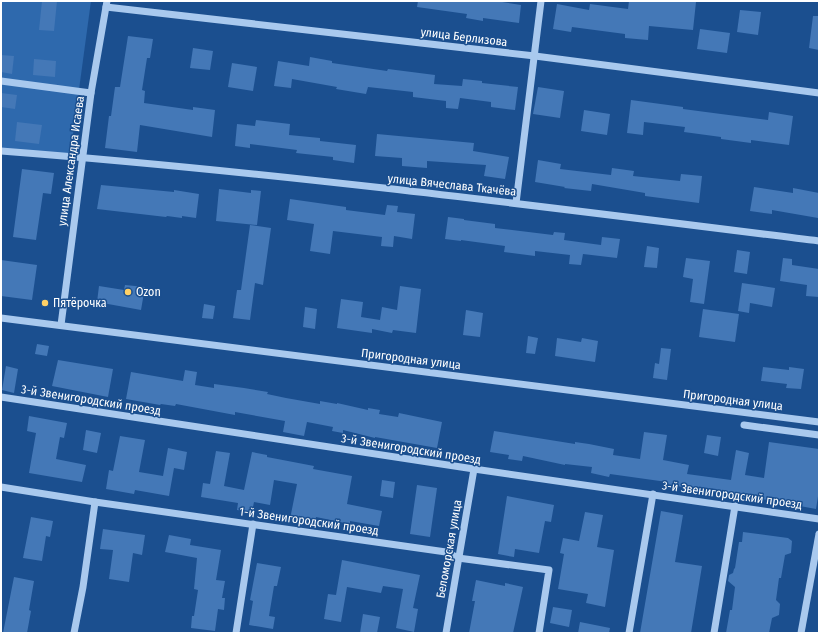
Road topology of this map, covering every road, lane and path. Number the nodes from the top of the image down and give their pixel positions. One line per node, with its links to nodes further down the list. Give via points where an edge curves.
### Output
1 (542, 1): 3 (street)
2 (106, 4): 3 (street, улица Берлизова); 5 (street, улица Александра Исаева)
3 (534, 56): 6 (street, улица Берлизова); 9 (street)
4 (1, 81): 5 (street)
5 (91, 92): 8 (street, улица Александра Исаева)
6 (819, 93)
7 (1, 151): 8 (street, улица Вячеслава Ткачёва)
8 (82, 157): 9 (street, улица Вячеслава Ткачёва); 12 (street, улица Александра Исаева)
9 (516, 203): 10 (street, улица Вячеслава Ткачёва)
10 (819, 241)
11 (1, 318): 12 (street, Пригородная улица)
12 (61, 325): 14 (street, Пригородная улица)
13 (1, 397): 17 (street, 3-й Звенигородский проезд)
14 (819, 422)
15 (744, 425): 16 (street)
16 (819, 435)
17 (474, 469): 19 (street, 3-й Звенигородский проезд); 25 (street, Беломорская улица)
18 (1, 487): 20 (street, 1-й Звенигородский проезд)
19 (653, 494): 21 (street, 3-й Звенигородский проезд); 30 (street)
20 (95, 502): 23 (street, 1-й Звенигородский проезд); 26 (street)
21 (735, 506): 22 (street, 3-й Звенигородский проезд); 31 (street)
22 (819, 519)
23 (253, 524): 25 (street, 1-й Звенигородский проезд, via 446,552); 27 (street)
24 (819, 534): 32 (street)
25 (458, 558): 28 (street, Беломорская улица); 29 (street, 1-й Звенигородский проезд, via 549,570)
26 (74, 633)
27 (236, 633)
28 (446, 633)
29 (539, 633)
30 (628, 633)
31 (714, 633)
32 (801, 633)

